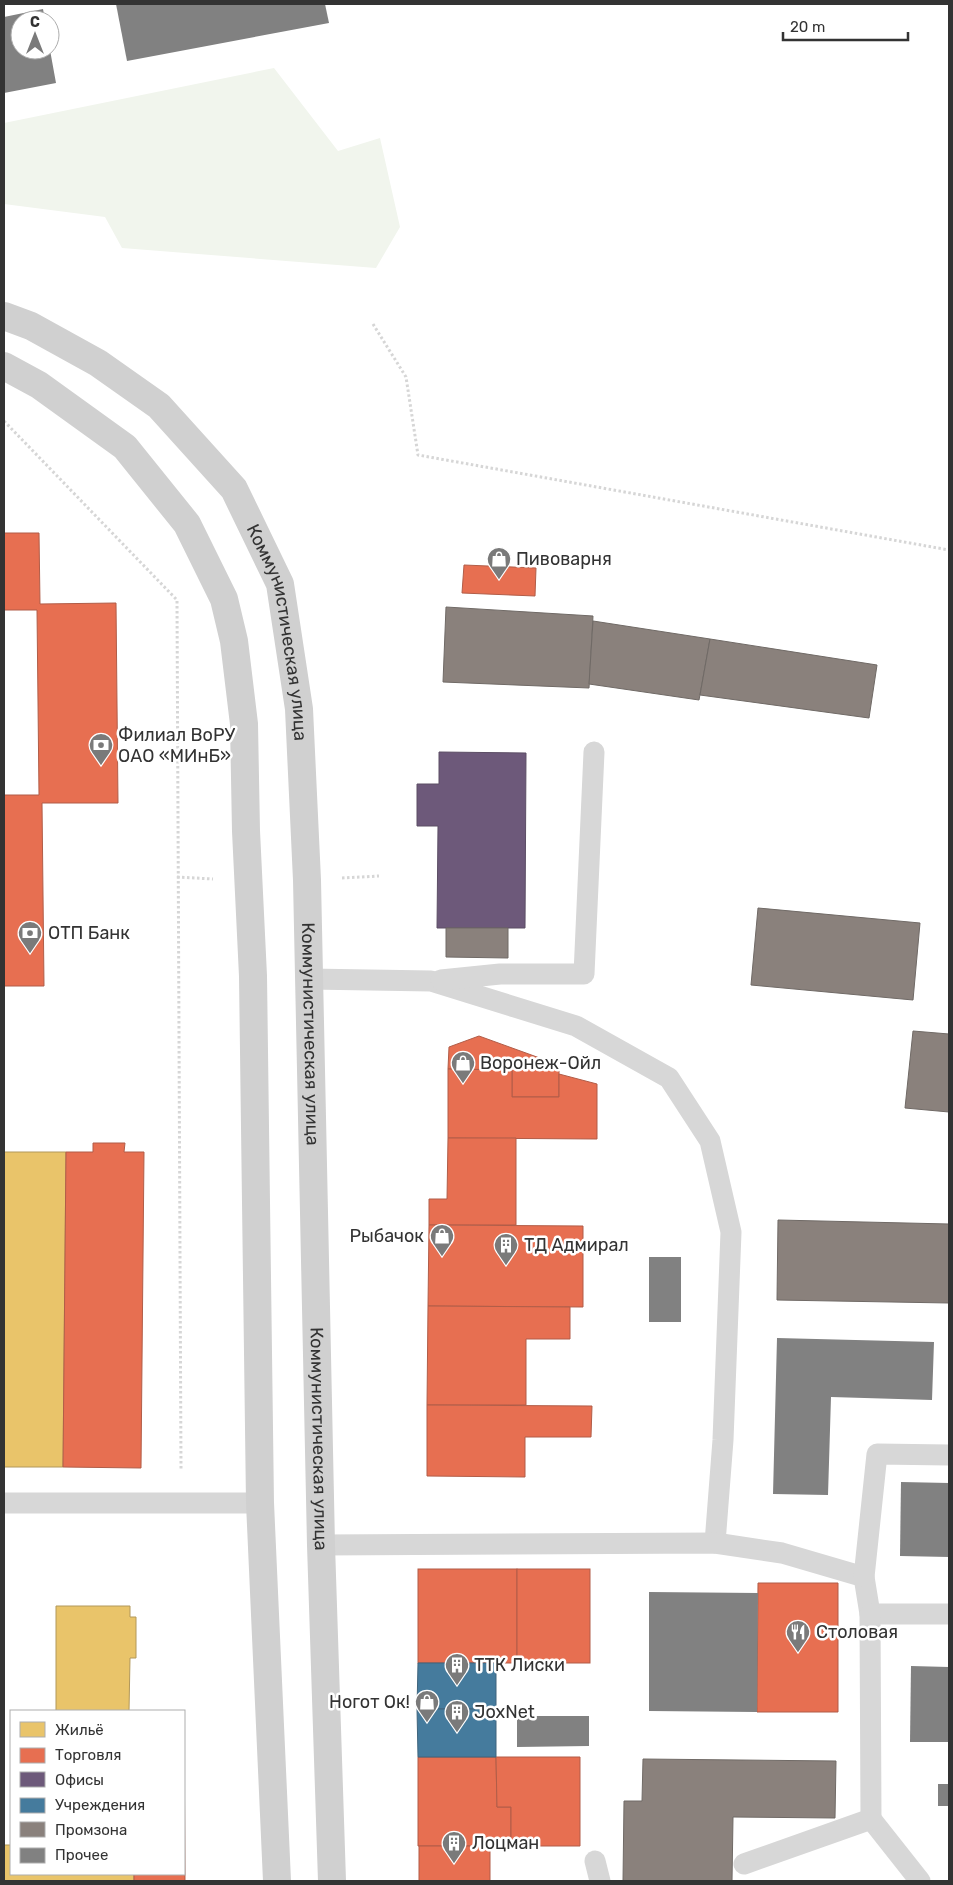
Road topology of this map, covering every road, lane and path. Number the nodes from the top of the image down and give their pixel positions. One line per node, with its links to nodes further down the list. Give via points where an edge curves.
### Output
1 (4, 310): 4 (main road)
2 (4, 316): 4 (main road, Коммунистическая улица)
3 (373, 324): 7 (path, via 406,377 418,455)
4 (31, 326): 9 (main road, Коммунистическая улица, via 98,363 159,406 234,489 280,584 300,709)
5 (4, 366): 14 (main road, via 39,385 125,447 187,524 224,599 232,632 244,724 253,976)
6 (4, 422): 13 (path, via 178,600)
7 (949, 550)
8 (594, 752): 10 (lane, via 584,974 500,974)
9 (309, 978): 10 (lane); 16 (main road, Коммунистическая улица)
10 (431, 981): 15 (lane, via 576,1026 670,1078 710,1140 731,1232)
11 (949, 1456): 17 (lane, via 878,1454)
12 (4, 1503): 13 (lane)
13 (181, 1504): 14 (lane)
14 (260, 1504): 23 (main road)
15 (715, 1543): 16 (lane); 17 (lane, via 782,1553)
16 (321, 1545): 24 (main road, Коммунистическая улица)
17 (864, 1577): 18 (lane)
18 (870, 1614): 19 (lane); 20 (lane)
19 (949, 1614)
20 (871, 1819): 22 (lane); 26 (lane)
21 (595, 1861): 25 (lane)
22 (744, 1864)
23 (277, 1881)
24 (332, 1881)
25 (600, 1881)
26 (920, 1881)

